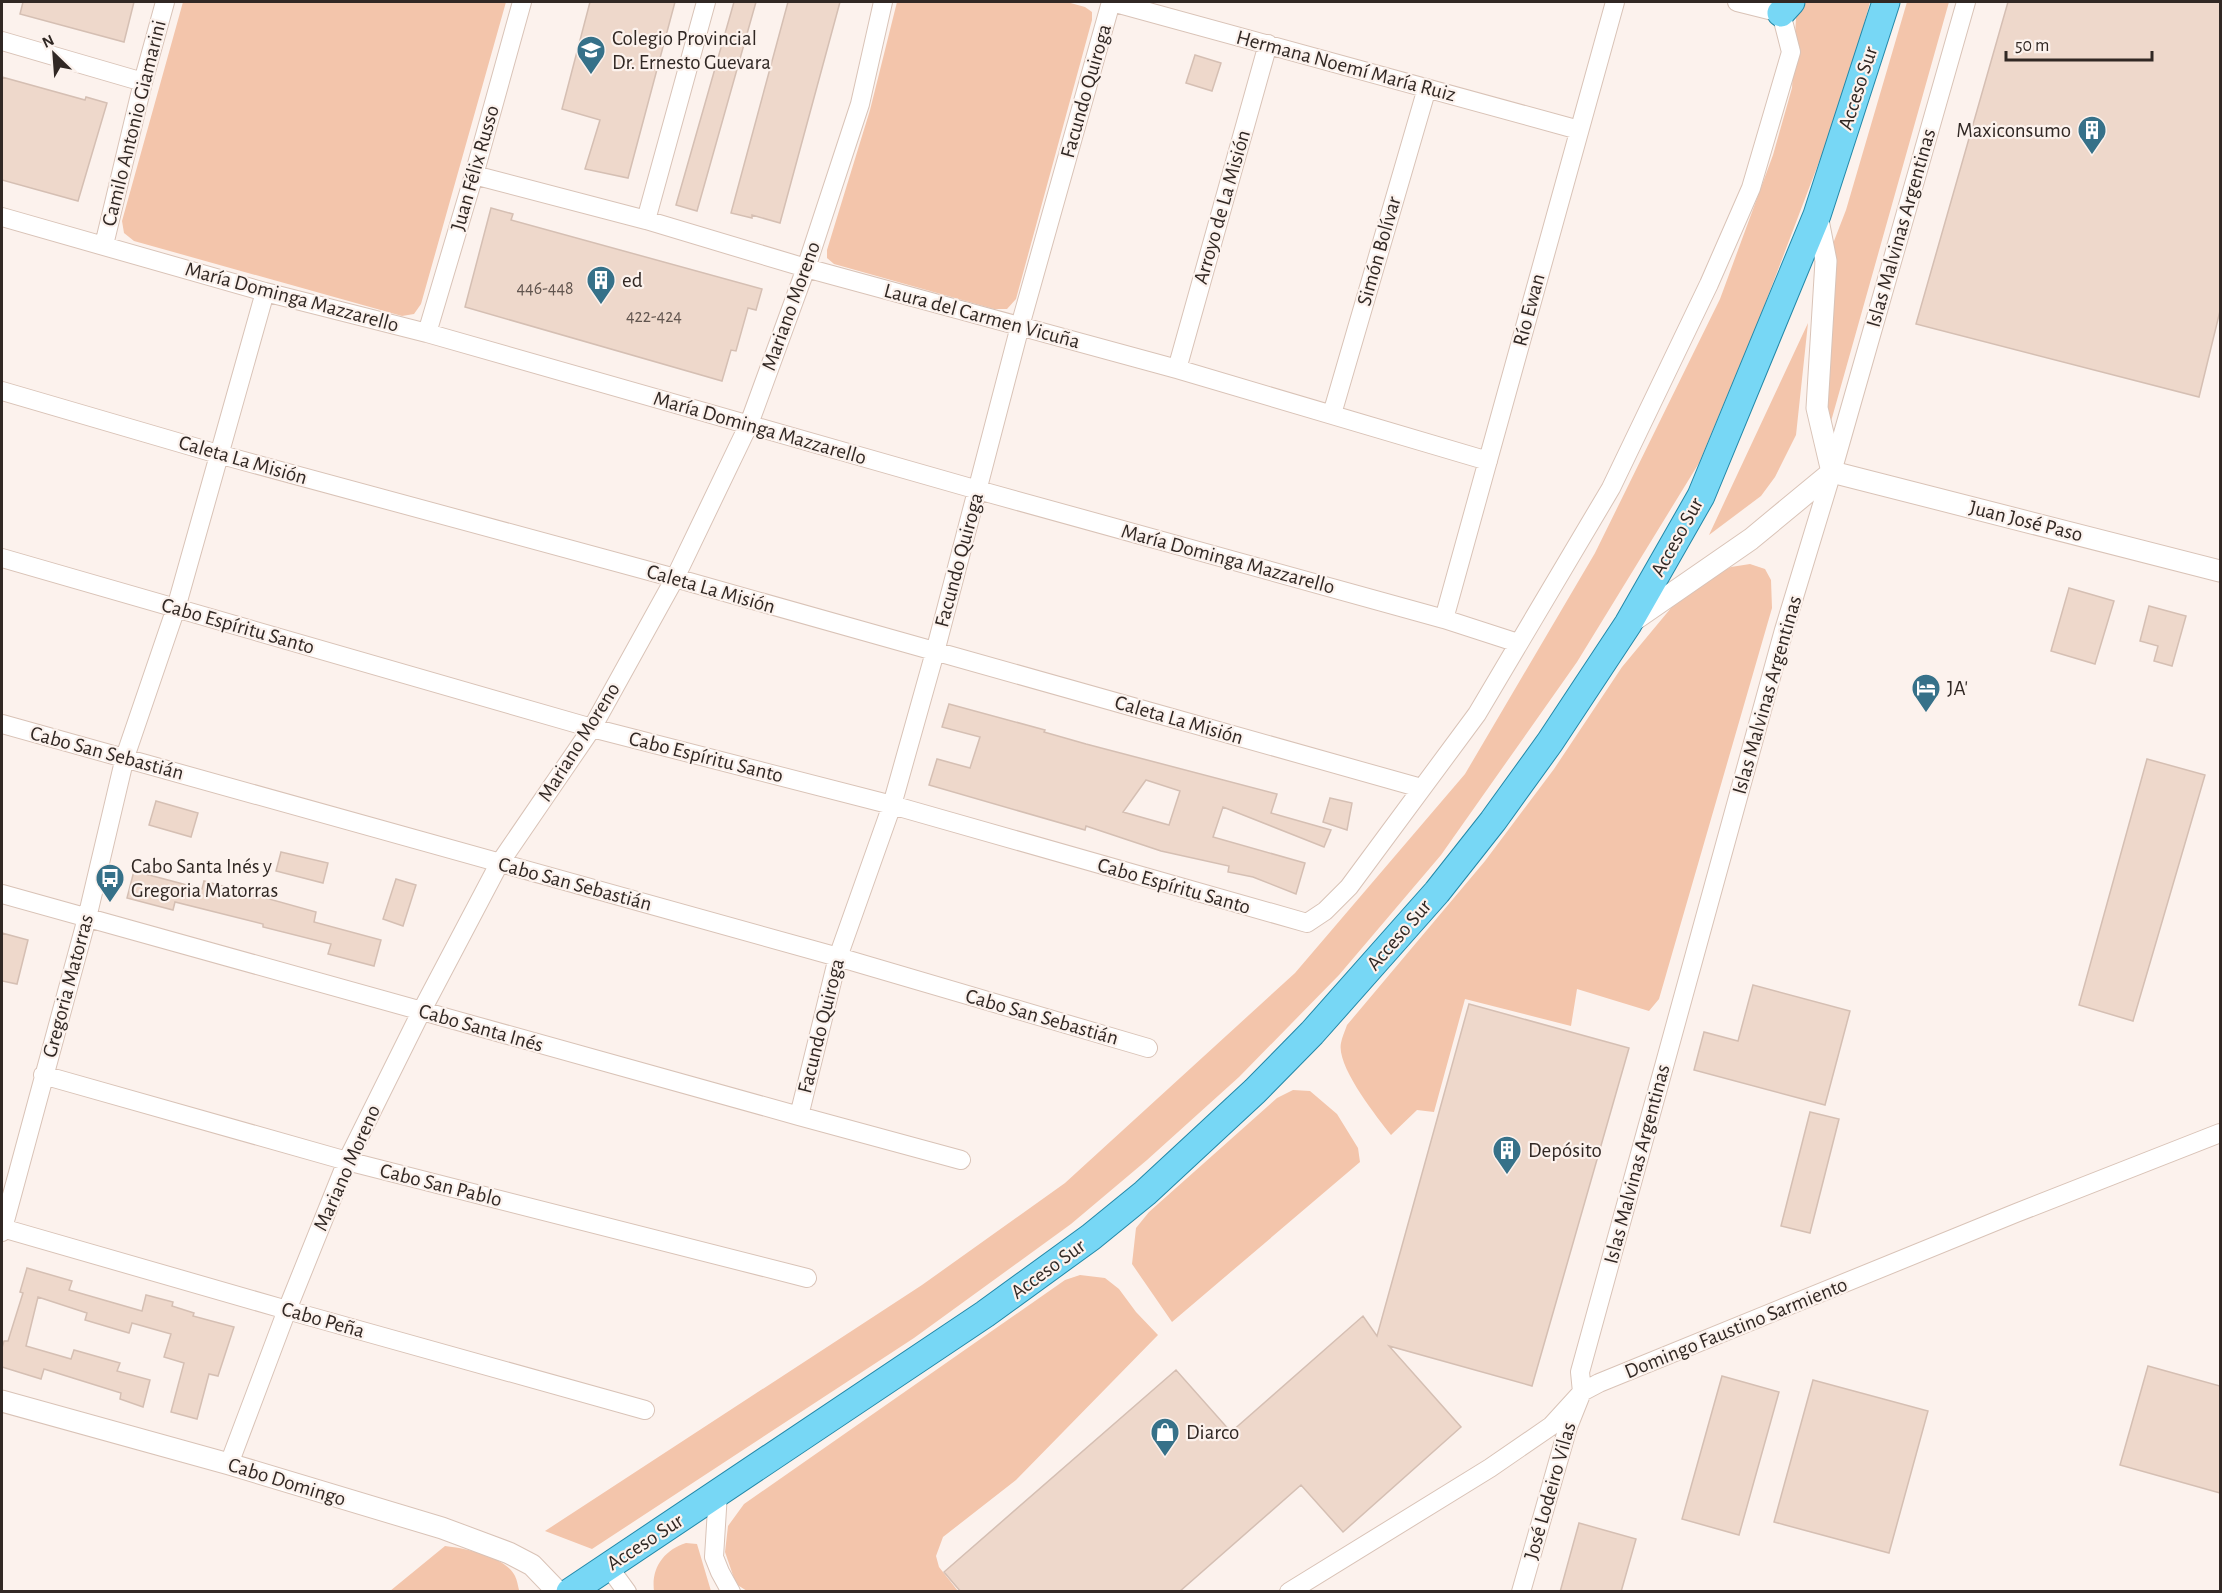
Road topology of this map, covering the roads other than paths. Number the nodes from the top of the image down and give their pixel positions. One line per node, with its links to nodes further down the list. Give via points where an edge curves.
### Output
1 (165, 2): 13 (street, Camilo Antonio Giamarini)
2 (522, 2): 16 (street, Juan Félix Russo)
3 (706, 2): 19 (street)
4 (883, 2): 21 (street, Mariano Moreno, via 860,104)
5 (1112, 2): 12 (street, Hermana Noemí María Ruiz); 23 (street, Facundo Quiroga)
6 (1615, 2): 15 (street, Río Ewan)
7 (1737, 2): 10 (street)
8 (1886, 2): 17 (main road, Acceso Sur)
9 (1966, 2): 31 (street, Islas Malvinas Argentinas)
10 (1784, 5): 39 (street, via 1791,52 1751,188 1611,488)
11 (2, 41): 13 (street)
12 (1268, 44): 14 (street, Hermana Noemí María Ruiz); 25 (street, Arroyo de La Misión)
13 (143, 82): 20 (street, Camilo Antonio Giamarini)
14 (1427, 88): 15 (street, Hermana Noemí María Ruiz); 27 (street, Simón Bolívar)
15 (1579, 130): 30 (street, Río Ewan)
16 (474, 175): 19 (street, Laura del Carmen Vicuña); 24 (street, Juan Félix Russo)
17 (1817, 215): 31 (street, via 1826,261 1817,408); 38 (main road, Acceso Sur, via 1701,496)
18 (2, 217): 20 (street, María Dominga Mazzarello)
19 (646, 220): 21 (street, Laura del Carmen Vicuña)
20 (104, 245): 22 (street, María Dominga Mazzarello)
21 (806, 268): 23 (street, Laura del Carmen Vicuña); 28 (street, Mariano Moreno)
22 (265, 292): 24 (street, María Dominga Mazzarello); 29 (street, Gregoria Matorras)
23 (1020, 326): 25 (street, Laura del Carmen Vicuña); 32 (street, Facundo Quiroga)
24 (427, 333): 28 (street, María Dominga Mazzarello)
25 (1176, 369): 27 (street, Laura del Carmen Vicuña)
26 (2, 391): 29 (street, Caleta La Misión)
27 (1332, 414): 30 (street, Laura del Carmen Vicuña)
28 (749, 424): 32 (street, María Dominga Mazzarello); 35 (street, Mariano Moreno)
29 (218, 454): 35 (street, Caleta La Misión); 36 (street, Gregoria Matorras)
30 (1488, 461): 37 (street, Río Ewan)
31 (1832, 472): 34 (street, Juan José Paso); 38 (street, via 1751,539); 60 (street, Islas Malvinas Argentinas, via 1784,630 1580,1372)
32 (978, 490): 37 (street, María Dominga Mazzarello); 40 (street, Facundo Quiroga)
33 (2, 558): 36 (street, Cabo Espíritu Santo)
34 (2220, 570)
35 (675, 578): 40 (street, Caleta La Misión); 42 (street, Mariano Moreno)
36 (176, 608): 42 (street, Cabo Espíritu Santo); 43 (street, Gregoria Matorras)
37 (1444, 619): 39 (street, María Dominga Mazzarello)
38 (1628, 624): 64 (main road, Acceso Sur, via 1550,742 1437,892 1312,1033 1202,1142 1091,1237 1014,1293)
39 (1518, 643): 44 (street, via 1477,714)
40 (935, 652): 44 (street, Caleta La Misión); 45 (street, Facundo Quiroga)
41 (2, 724): 43 (street, Cabo San Sebastián)
42 (592, 728): 45 (street, Cabo Espíritu Santo); 46 (street, Mariano Moreno)
43 (125, 757): 46 (street, Cabo San Sebastián); 48 (street, Gregoria Matorras)
44 (1421, 788): 45 (street, Cabo Espíritu Santo, via 1348,887 1307,923)
45 (892, 805): 49 (street, Facundo Quiroga)
46 (499, 864): 49 (street, Cabo San Sebastián); 50 (street, Mariano Moreno)
47 (2, 894): 48 (street, Cabo Santa Inés)
48 (87, 918): 50 (street, Cabo Santa Inés); 52 (street, Gregoria Matorras)
49 (838, 957): 51 (street, Cabo San Sebastián); 53 (street, Facundo Quiroga)
50 (421, 1012): 53 (street, Cabo Santa Inés); 56 (street, Mariano Moreno)
51 (1148, 1048)
52 (43, 1075): 56 (street, Cabo San Pablo); 57 (street, Gregoria Matorras)
53 (799, 1116): 55 (street, Cabo Santa Inés)
54 (2220, 1133): 60 (street, Domingo Faustino Sarmiento)
55 (961, 1160)
56 (347, 1161): 58 (street, Cabo San Pablo); 59 (street, Mariano Moreno)
57 (2, 1229): 59 (street, Cabo Peña)
58 (807, 1278)
59 (287, 1310): 62 (street, Cabo Peña); 63 (street, Mariano Moreno)
60 (1582, 1392): 70 (street, Domingo Faustino Sarmiento, via 1551,1426 1490,1468); 71 (street, José Lodeiro Vilas, via 1568,1427)
61 (2, 1401): 63 (street, Cabo Domingo)
62 (645, 1410)
63 (229, 1464): 66 (street, Cabo Domingo, via 442,1528 508,1553 532,1565)
64 (718, 1493): 65 (main road, Acceso Sur); 69 (street, via 714,1557)
65 (608, 1566): 67 (main road, Acceso Sur); 68 (street)
66 (558, 1592)
67 (570, 1592)
68 (627, 1592)
69 (731, 1592)
70 (1289, 1592)
71 (1521, 1592)

